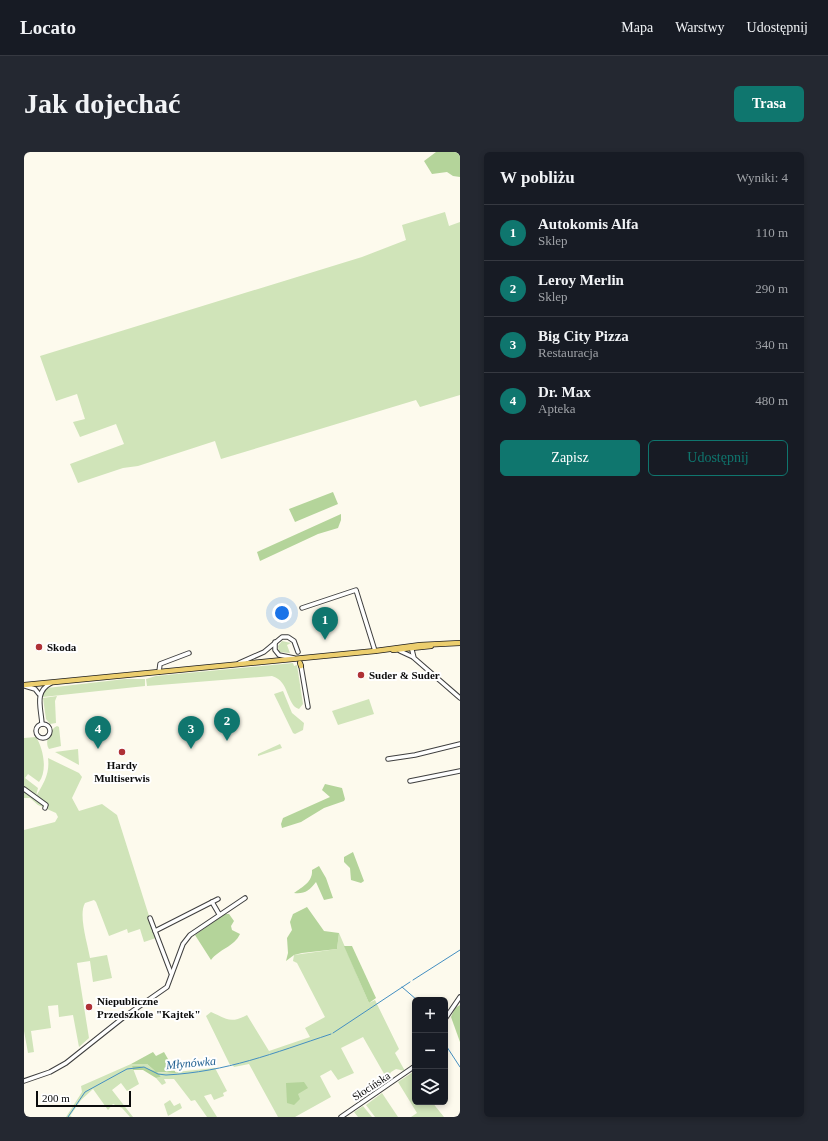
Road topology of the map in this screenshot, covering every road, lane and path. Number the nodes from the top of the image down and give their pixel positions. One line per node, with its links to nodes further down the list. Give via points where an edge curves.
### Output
1 (302, 608): 8 (street, via 356,590)
2 (275, 642): 10 (street, via 288,637 295,642); 11 (street, via 275,650 279,655); 13 (street, via 264,652)
3 (460, 642): 4 (main road)
4 (440, 644): 5 (main road); 7 (main road)
5 (416, 645): 6 (main road); 7 (street)
6 (402, 648): 7 (main road); 8 (main road); 12 (street)
7 (412, 650): 12 (street)
8 (375, 651): 11 (main road)
9 (189, 652): 15 (street, via 160,664)
10 (298, 652)
11 (295, 658): 13 (main road)
12 (414, 658): 19 (street)
13 (236, 664): 15 (main road)
14 (300, 664): 20 (street)
15 (159, 672): 16 (main road)
16 (54, 681): 17 (main road); 18 (street, via 42,689)
17 (24, 685): 18 (street, via 35,689)
18 (40, 696): 21 (street)
19 (460, 698)
20 (308, 707)
21 (42, 724)
22 (460, 744): 23 (street)
23 (388, 759)
24 (460, 771): 25 (street)
25 (410, 781)
26 (24, 789): 27 (street, via 46,805)
27 (45, 808)
28 (245, 898): 31 (street)
29 (218, 899): 30 (street)
30 (212, 902): 31 (street); 33 (street)
31 (219, 914): 34 (street, via 190,935 183,944)
32 (150, 918): 33 (street)
33 (155, 931): 34 (street)
34 (171, 973): 38 (street, via 167,987 66,1063)
35 (460, 997): 36 (street)
36 (448, 1015)
37 (412, 1069): 39 (street, Słocińska)
38 (24, 1082)
39 (340, 1117)

